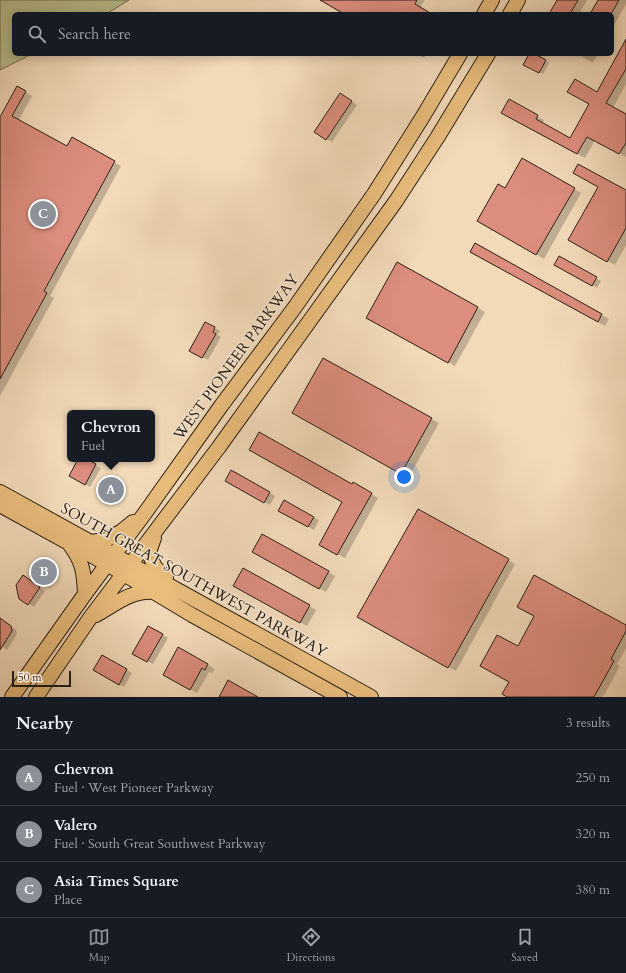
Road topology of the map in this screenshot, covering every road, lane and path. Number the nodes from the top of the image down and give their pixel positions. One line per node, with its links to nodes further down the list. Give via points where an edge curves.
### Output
1 (492, 0): 3 (main road)
2 (518, 0): 4 (main road)
3 (485, 12)
4 (511, 12)
5 (459, 56): 7 (main road, WEST PIONEER PARKWAY, via 362,212)
6 (487, 56): 8 (main road, via 396,201)
7 (295, 307): 8 (main road); 11 (main road, WEST PIONEER PARKWAY)
8 (312, 319): 12 (main road)
9 (0, 492): 13 (main road, SOUTH GREAT SOUTHWEST PARKWAY)
10 (0, 505): 14 (main road, SOUTH GREAT SOUTHWEST PARKWAY)
11 (145, 513): 13 (main road, via 106,540); 15 (main road, WEST PIONEER PARKWAY)
12 (158, 527): 16 (main road); 19 (main road, via 149,552 153,565 158,572)
13 (90, 542): 15 (main road, SOUTH GREAT SOUTHWEST PARKWAY)
14 (68, 544): 15 (main road, SOUTH GREAT SOUTHWEST PARKWAY); 18 (main road, via 78,556 84,575)
15 (110, 560): 16 (main road, SOUTH GREAT SOUTHWEST PARKWAY); 18 (main road, WEST PIONEER PARKWAY)
16 (127, 569): 17 (main road, SOUTH GREAT SOUTHWEST PARKWAY); 19 (main road, SOUTH GREAT SOUTHWEST PARKWAY); 20 (main road)
17 (154, 592): 20 (main road, via 134,594); 23 (main road, SOUTH GREAT SOUTHWEST PARKWAY)
18 (85, 594): 21 (main road, WEST PIONEER PARKWAY)
19 (188, 595): 24 (main road, SOUTH GREAT SOUTHWEST PARKWAY)
20 (90, 618): 22 (main road)
21 (12, 697)
22 (36, 697)
23 (340, 697)
24 (371, 697)

